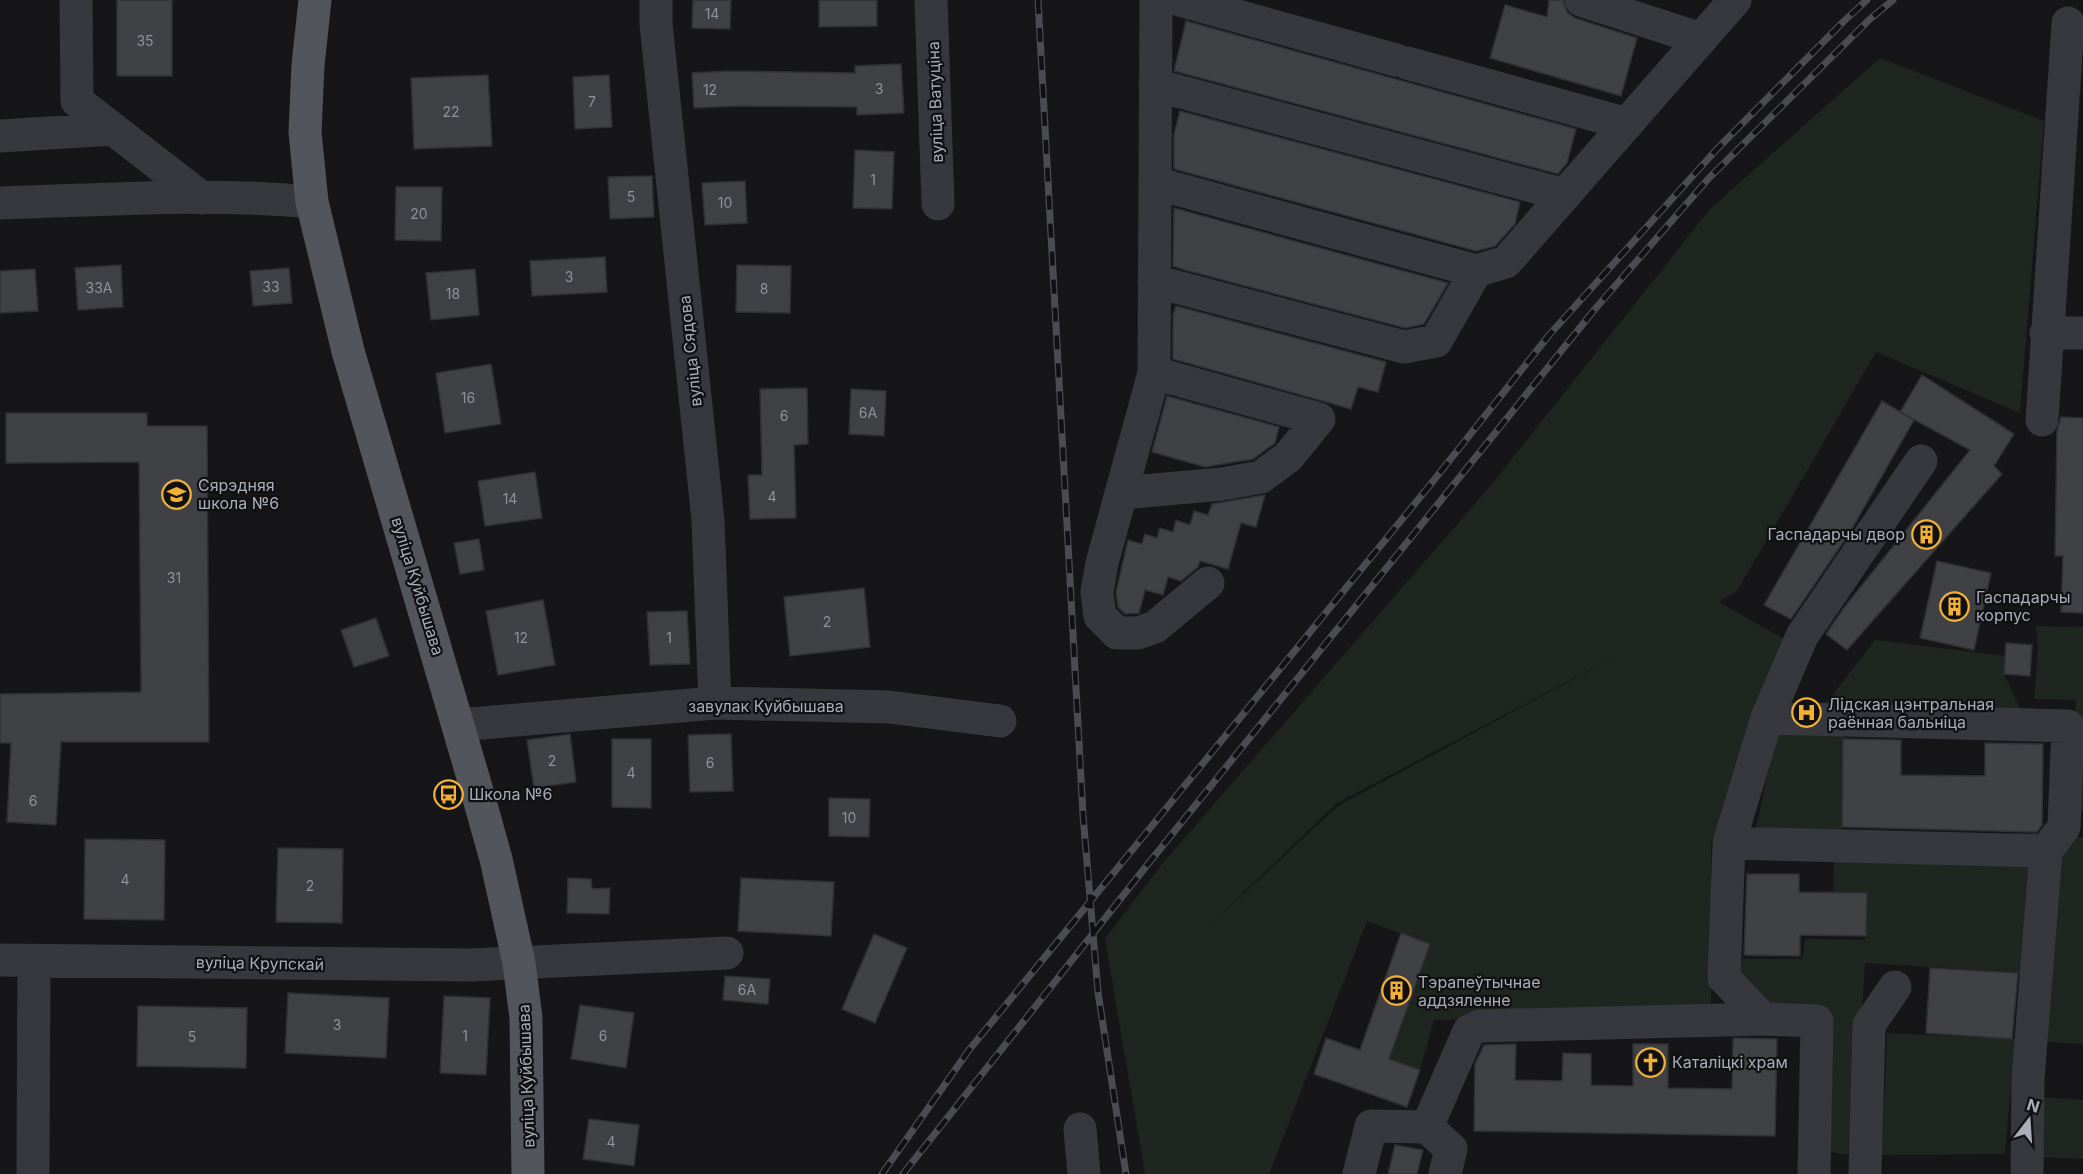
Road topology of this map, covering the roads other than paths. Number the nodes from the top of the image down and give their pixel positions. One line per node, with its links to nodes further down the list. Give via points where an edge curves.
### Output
1 (76, 0): 13 (street, via 77,101)
2 (315, 0): 18 (main road, вуліца Куйбышава, via 305,132)
3 (656, 0): 30 (street, вуліца Сядова, via 708,520)
4 (931, 0): 20 (street, вуліца Ватуціна)
5 (1156, 0): 11 (street)
6 (1180, 0): 12 (street)
7 (1581, 0): 10 (street)
8 (1735, 0): 10 (street)
9 (2068, 23): 23 (street)
10 (1701, 39): 12 (street)
11 (1155, 85): 15 (street); 16 (street)
12 (1627, 124): 16 (street)
13 (113, 129): 14 (street); 17 (street)
14 (0, 136)
15 (1155, 183): 21 (street); 22 (street)
16 (1564, 195): 21 (street, via 1506,262)
17 (202, 198): 18 (street); 19 (street)
18 (312, 202): 33 (main road, вуліца Куйбышава, via 348,351)
19 (0, 203)
20 (938, 204)
21 (1476, 271): 22 (street, via 1436,341 1404,347)
22 (1154, 280): 25 (street)
23 (2046, 333): 24 (street); 26 (street)
24 (2083, 333)
25 (1154, 373): 28 (street); 28 (street, via 1319,419 1288,457 1261,477)
26 (2042, 420)
27 (1921, 461): 31 (street, via 1802,636)
28 (1121, 493): 29 (street, via 1100,572 1100,616 1117,633 1138,633 1155,627)
29 (1208, 583)
30 (715, 703): 32 (street, завулак Куйбышава, via 889,707); 33 (street, завулак Куйбышава)
31 (1767, 718): 34 (street); 35 (street, via 2068,726 2064,828)
32 (1000, 721)
33 (459, 725): 39 (main road, вуліца Куйбышава)
34 (1729, 843): 35 (street); 41 (street, via 1724,978)
35 (2046, 851): 51 (street, via 2028,1079)
36 (727, 953): 39 (street, вуліца Крупскай)
37 (0, 960): 38 (street, вуліца Крупскай)
38 (34, 961): 39 (street, вуліца Крупскай); 44 (street)
39 (519, 963): 45 (main road, вуліца Куйбышава, via 526,1018)
40 (1895, 987): 50 (street, via 1869,1025)
41 (1763, 1019): 42 (street, via 1480,1026 1469,1031); 49 (street, via 1817,1021)
42 (1427, 1127): 47 (street, via 1371,1126); 48 (street, via 1451,1149)
43 (1080, 1129): 46 (street)
44 (33, 1174)
45 (528, 1174)
46 (1084, 1174)
47 (1359, 1174)
48 (1446, 1174)
49 (1814, 1174)
50 (1865, 1174)
51 (2027, 1174)

